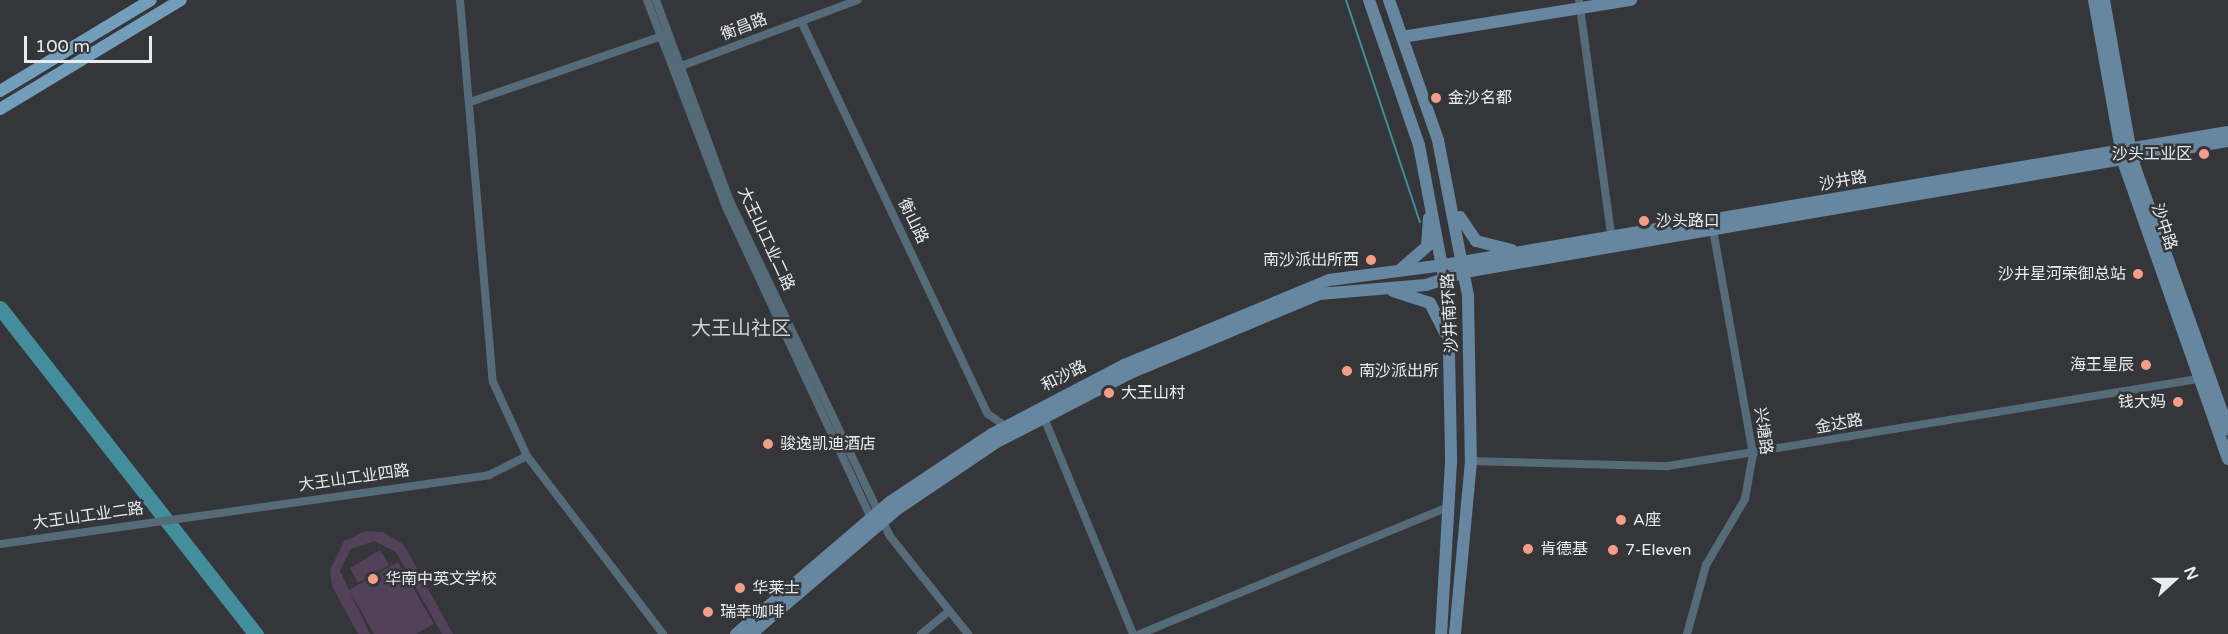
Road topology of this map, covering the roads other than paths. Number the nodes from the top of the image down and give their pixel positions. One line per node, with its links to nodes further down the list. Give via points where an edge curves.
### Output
1 (151, 0): 17 (main road)
2 (181, 0): 19 (main road)
3 (460, 0): 18 (street)
4 (647, 0): 14 (street, 大王山工业二路)
5 (656, 0): 14 (street, 大王山工业二路)
6 (858, 0): 13 (street, 衡昌路)
7 (1369, 0): 23 (main road, 沙井南环路)
8 (1389, 0): 15 (main road, 沙井南环路)
9 (1631, 0): 12 (main road)
10 (2094, 0): 22 (main road, 沙中路)
11 (2104, 0): 22 (main road, 沙中路)
12 (1580, 4): 15 (main road); 26 (street)
13 (801, 21): 16 (street, 衡昌路); 36 (street, 衡山路, via 988,414)
14 (665, 35): 16 (street, 大王山工业二路); 18 (street)
15 (1402, 37): 24 (main road, 沙井南环路)
16 (677, 68): 44 (street, 大王山工业二路, via 730,201)
17 (0, 91)
18 (473, 101): 39 (street, via 493,382)
19 (0, 109)
20 (2228, 132): 22 (main road, 沙井路)
21 (2228, 141): 22 (main road, 沙井路)
22 (2126, 155): 25 (main road, 沙井路); 34 (main road, 沙中路)
23 (1427, 178): 28 (main road, 沙井南环路); 30 (main road, via 1429,240 1421,256)
24 (1453, 202): 27 (main road, via 1476,240); 29 (main road, 沙井南环路)
25 (1712, 225): 26 (main road, 沙井路); 38 (street, 兴塘路)
26 (1613, 242): 27 (main road, 沙井路); 29 (main road, 沙井路)
27 (1522, 252): 29 (main road, 沙井路)
28 (1444, 266): 29 (main road, 和沙路); 30 (main road, 和沙路); 31 (main road, 沙井南环路)
29 (1464, 267): 31 (main road, 和沙路); 41 (main road, 沙井南环路)
30 (1396, 272): 35 (main road, 和沙路, via 1316,285 1124,365)
31 (1445, 279): 32 (main road, 和沙路); 33 (main road, 沙井南环路)
32 (1374, 288): 33 (main road, via 1425,299 1437,311); 35 (main road, 和沙路, via 1319,294)
33 (1448, 340): 42 (main road, 沙井南环路)
34 (2205, 378): 37 (main road, 沙中路); 38 (street, 金达路); 40 (main road, 沙中路)
35 (1042, 412): 36 (main road, 和沙路); 44 (main road, 和沙路); 52 (street)
36 (1005, 426): 44 (main road, 和沙路)
37 (2228, 429)
38 (1753, 454): 41 (street, 金达路, via 1668,466); 56 (street, 兴塘路, via 1745,499 1706,565)
39 (527, 456): 43 (street, 大王山工业四路, via 489,475); 47 (street)
40 (2228, 459)
41 (1471, 461): 55 (main road, 沙井南环路)
42 (1448, 507): 53 (street); 54 (main road, 沙井南环路)
43 (181, 518): 45 (street, 大王山工业二路)
44 (878, 519): 46 (street); 48 (main road, 和沙路); 49 (main road, 和沙路)
45 (0, 544)
46 (947, 613): 50 (street); 51 (street)
47 (663, 634)
48 (736, 634)
49 (751, 634)
50 (921, 634)
51 (968, 634)
52 (1133, 634)
53 (1140, 634)
54 (1441, 634)
55 (1455, 634)
56 (1687, 634)

